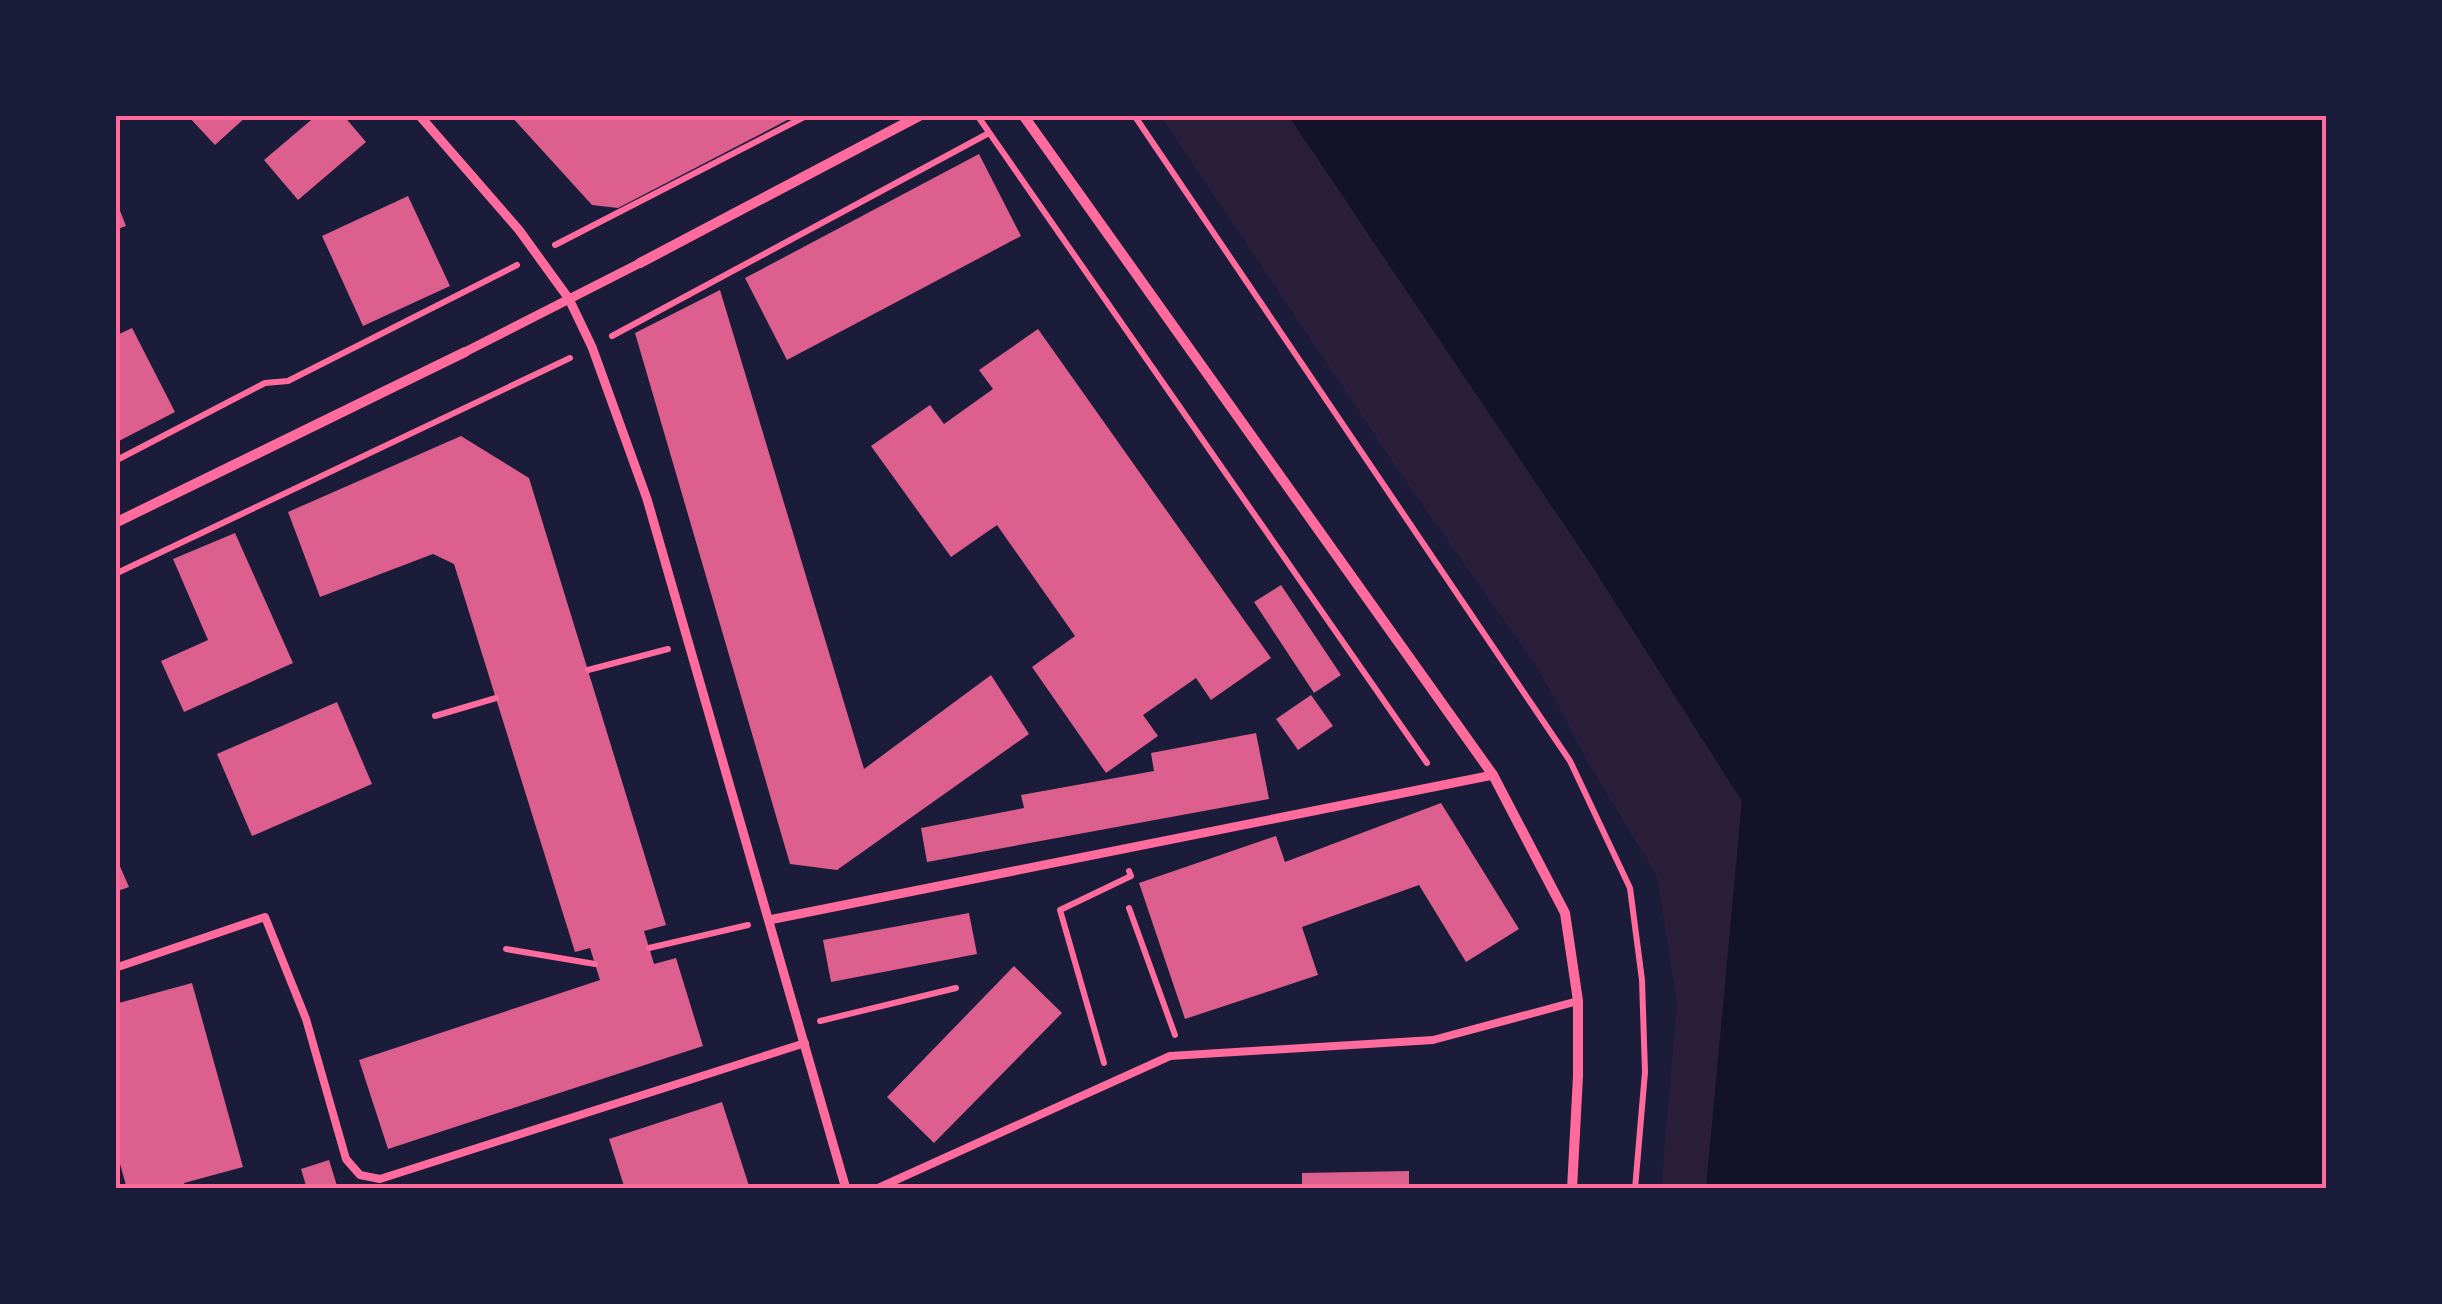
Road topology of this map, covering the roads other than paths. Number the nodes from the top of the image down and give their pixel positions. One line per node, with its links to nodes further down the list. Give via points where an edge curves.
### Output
1 (420, 115): 5 (street)
2 (922, 115): 4 (street)
3 (1023, 115): 8 (street)
4 (640, 263): 5 (street)
5 (569, 300): 6 (street); 9 (street, via 647,499)
6 (465, 352): 7 (street)
7 (115, 524)
8 (1493, 775): 9 (street); 11 (street, via 1565,913)
9 (769, 920): 12 (street)
10 (115, 968): 12 (lane, via 265,917 306,1018 346,1159 360,1176 380,1180)
11 (1578, 1001): 14 (lane, via 1433,1040 1170,1056); 15 (street)
12 (804, 1043): 13 (street)
13 (846, 1189)
14 (876, 1189)
15 (1572, 1189)

